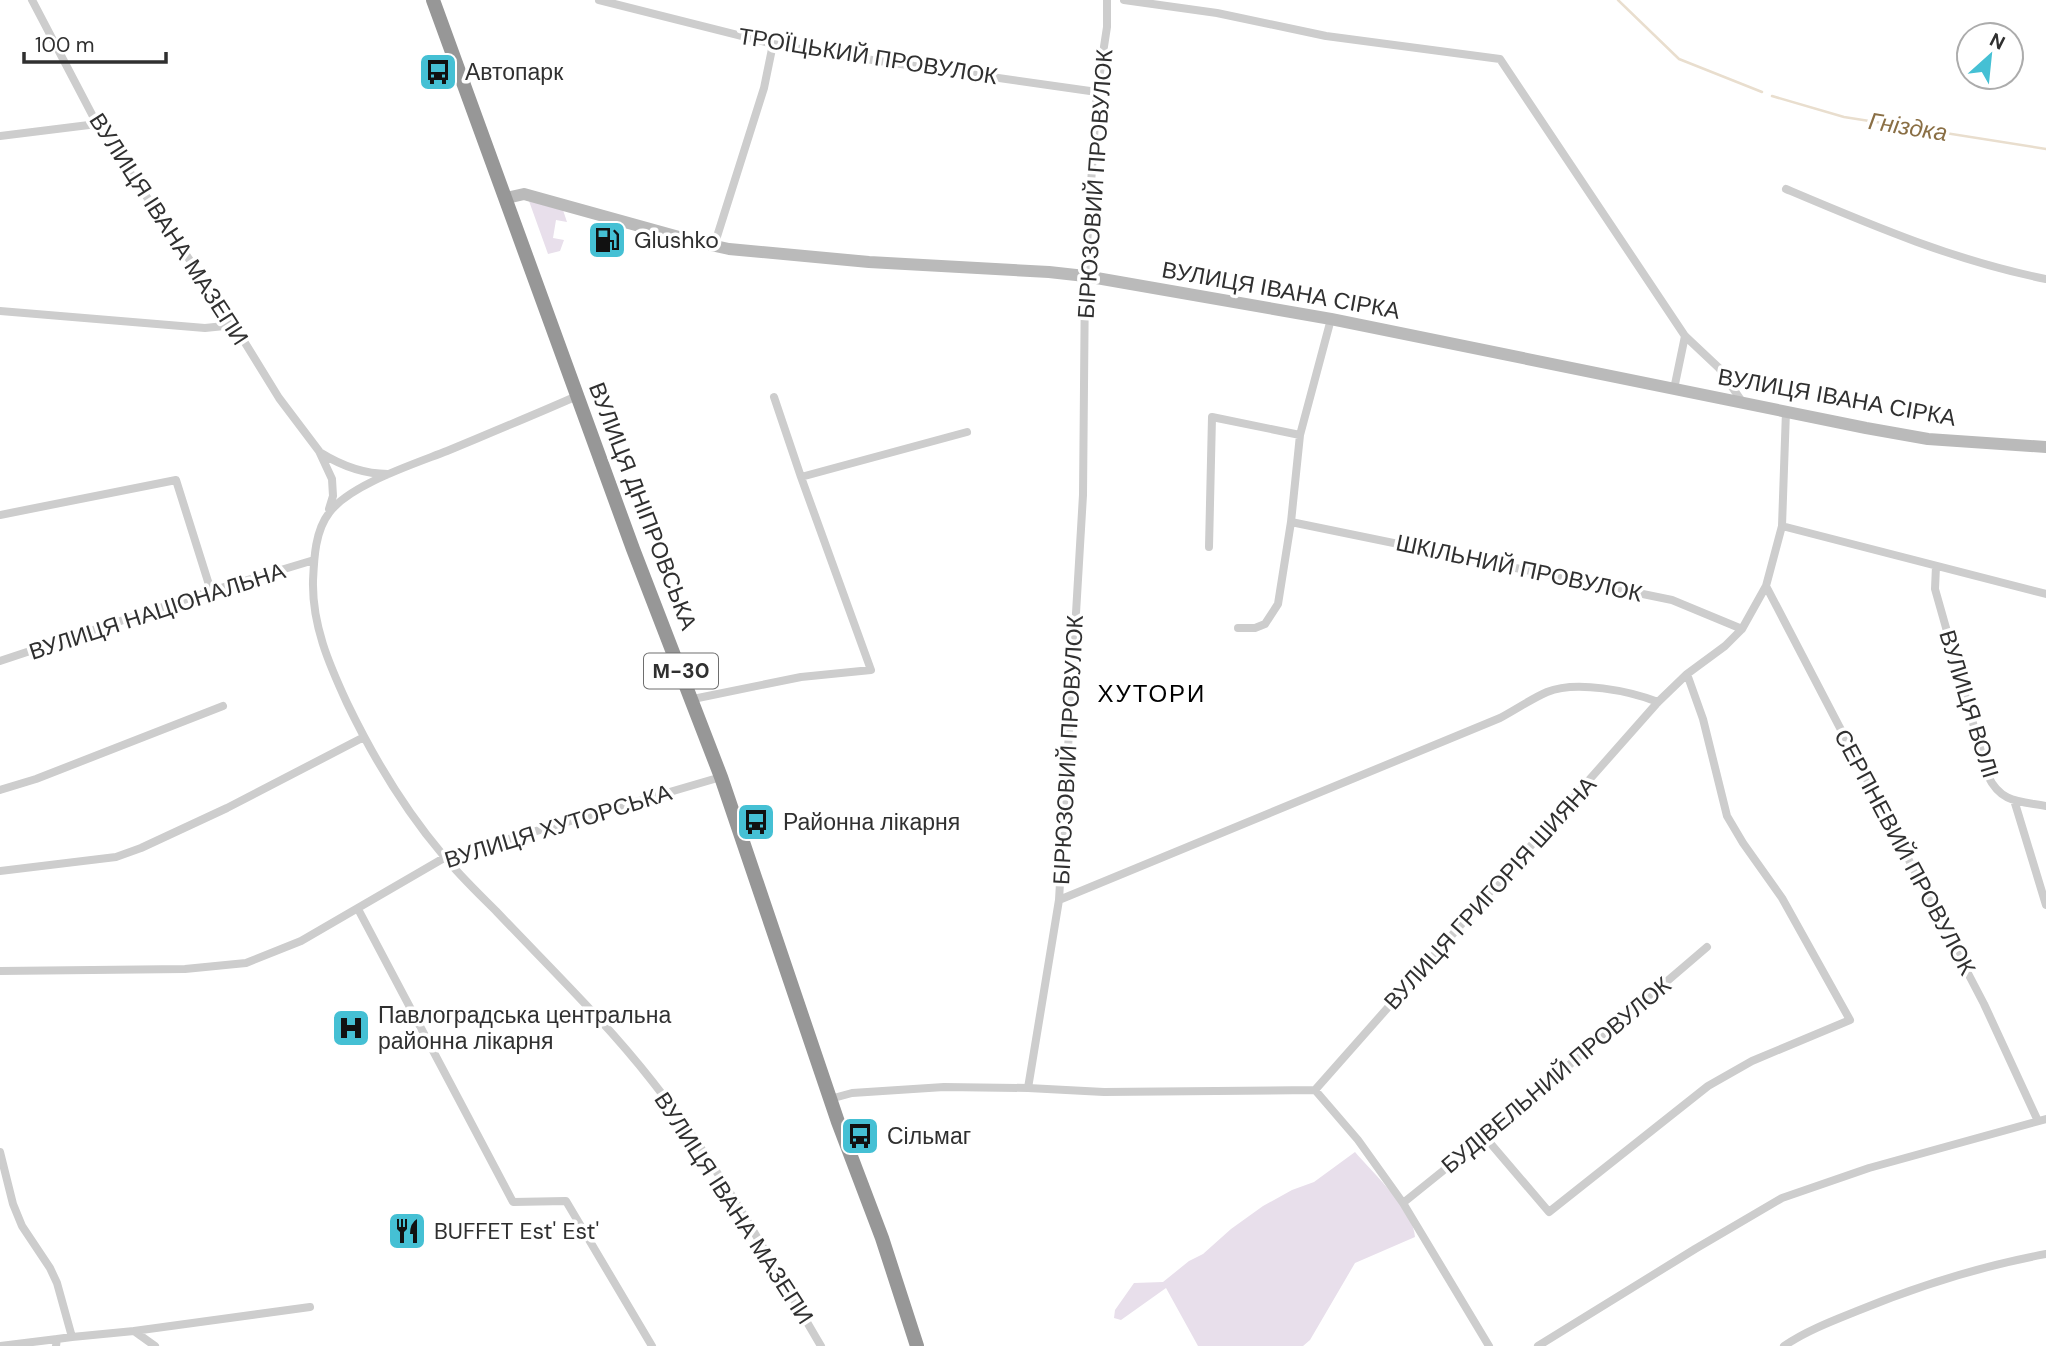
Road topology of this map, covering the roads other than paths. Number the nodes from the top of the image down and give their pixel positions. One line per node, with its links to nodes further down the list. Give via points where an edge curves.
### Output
1 (32, 0): 8 (street, ВУЛИЦЯ ІВАНА МАЗЕПИ)
2 (433, 0): 11 (highway, ВУЛИЦЯ ДНІПРОВСЬКА / М-30)
3 (600, 0): 6 (street, ТРОЇЦЬКИЙ ПРОВУЛОК)
4 (1107, 0): 7 (street, БІРЮЗОВИЙ ПРОВУЛОК)
5 (1124, 0): 18 (street, via 1217,13 1326,36 1500,59)
6 (773, 44): 7 (street, ТРОЇЦЬКИЙ ПРОВУЛОК); 12 (street, via 764,88)
7 (1097, 92): 13 (street, БІРЮЗОВИЙ ПРОВУЛОК)
8 (97, 124): 9 (street); 17 (street, ВУЛИЦЯ ІВАНА МАЗЕПИ)
9 (0, 136)
10 (1786, 189): 14 (street, via 1925,247)
11 (507, 198): 12 (street, ВУЛИЦЯ ІВАНА СІРКА, via 524,194); 20 (highway, ВУЛИЦЯ ДНІПРОВСЬКА / М-30)
12 (714, 246): 13 (street, ВУЛИЦЯ ІВАНА СІРКА, via 802,257)
13 (1086, 276): 16 (street, ВУЛИЦЯ ІВАНА СІРКА); 54 (street, БІРЮЗОВИЙ ПРОВУЛОК, via 1083,495)
14 (2046, 279)
15 (0, 311): 17 (street, via 205,328)
16 (1331, 319): 19 (street, ВУЛИЦЯ ІВАНА СІРКА); 25 (street)
17 (234, 326): 27 (street, ВУЛИЦЯ ІВАНА МАЗЕПИ)
18 (1685, 336): 19 (street); 22 (street, via 1719,368)
19 (1674, 389): 22 (street, ВУЛИЦЯ ІВАНА СІРКА)
20 (577, 397): 28 (street, ВУЛИЦЯ ІВАНА МАЗЕПИ); 44 (highway, ВУЛИЦЯ ДНІПРОВСЬКА / М-30)
21 (774, 397): 29 (street)
22 (1743, 403): 23 (street, ВУЛИЦЯ ІВАНА СІРКА)
23 (1786, 411): 26 (street, ВУЛИЦЯ ІВАНА СІРКА, via 1928,439); 33 (street, ВУЛИЦЯ ГРИГОРІЯ ШИЯНА)
24 (967, 432): 29 (street)
25 (1300, 435): 32 (street); 34 (street, via 1212,417)
26 (2046, 447)
27 (319, 451): 28 (street, ВУЛИЦЯ ІВАНА МАЗЕПИ, via 346,467); 31 (street, ВУЛИЦЯ ІВАНА МАЗЕПИ, via 333,487)
28 (393, 474): 31 (street, ВУЛИЦЯ ІВАНА МАЗЕПИ, via 354,492)
29 (801, 477): 44 (street, via 871,670 801,677)
30 (0, 515): 38 (street, via 176,480)
31 (327, 515): 35 (street, ВУЛИЦЯ ІВАНА МАЗЕПИ)
32 (1291, 522): 40 (street, via 1280,599 1273,615 1255,628); 41 (street, ШКІЛЬНИЙ ПРОВУЛОК, via 1672,600)
33 (1782, 526): 36 (street); 37 (street, ВУЛИЦЯ ГРИГОРІЯ ШИЯНА)
34 (1209, 547)
35 (314, 560): 38 (street, ВУЛИЦЯ НАЦІОНАЛЬНА); 47 (street, ВУЛИЦЯ ІВАНА МАЗЕПИ, via 315,613 321,642)
36 (1936, 566): 39 (street); 50 (street, ВУЛИЦЯ ВОЛІ, via 1936,589 1988,776 1995,790)
37 (1766, 586): 41 (street, ВУЛИЦЯ ГРИГОРІЯ ШИЯНА); 62 (street, СЕРПНЕВИЙ ПРОВУЛОК)
38 (211, 591): 42 (street, ВУЛИЦЯ НАЦІОНАЛЬНА)
39 (2046, 594)
40 (1238, 628)
41 (1742, 628): 43 (street, ВУЛИЦЯ ГРИГОРІЯ ШИЯНА)
42 (0, 662)
43 (1687, 674): 45 (street, ВУЛИЦЯ ГРИГОРІЯ ШИЯНА); 63 (street, via 1727,816 1782,898 1850,1020 1752,1061 1709,1086 1549,1212)
44 (693, 699): 48 (highway, ВУЛИЦЯ ДНІПРОВСЬКА / М-30)
45 (1658, 702): 54 (street, БІРЮЗОВИЙ ПРОВУЛОК, via 1581,687 1547,692 1500,718); 60 (street, ВУЛИЦЯ ГРИГОРІЯ ШИЯНА)
46 (223, 706): 49 (street)
47 (363, 737): 52 (street, ВУЛИЦЯ ІВАНА МАЗЕПИ); 53 (street, via 141,848 116,857)
48 (721, 777): 52 (street, ВУЛИЦЯ ХУТОРСЬКА); 61 (highway, ВУЛИЦЯ ДНІПРОВСЬКА / М-30)
49 (0, 790)
50 (2014, 800): 51 (street, ВУЛИЦЯ ВОЛІ); 55 (street)
51 (2046, 806)
52 (444, 858): 56 (street, ВУЛИЦЯ ХУТОРСЬКА); 75 (street, ВУЛИЦЯ ІВАНА МАЗЕПИ, via 618,1039 676,1112)
53 (0, 871)
54 (1059, 900): 59 (street)
55 (2046, 905)
56 (358, 909): 58 (street, ВУЛИЦЯ ХУТОРСЬКА, via 301,941 246,963 185,969); 74 (street, via 513,1202 565,1201)
57 (1707, 947): 63 (street, БУДІВЕЛЬНИЙ ПРОВУЛОК)
58 (0, 971)
59 (1028, 1088): 60 (street); 61 (street, via 944,1087 852,1093)
60 (1315, 1090): 66 (street)
61 (830, 1099): 76 (highway, ВУЛИЦЯ ДНІПРОВСЬКА / М-30)
62 (2042, 1120): 78 (street, via 1869,1168 1782,1198)
63 (1485, 1138): 66 (street, БУДІВЕЛЬНИЙ ПРОВУЛОК)
64 (0, 1152): 65 (street)
65 (2, 1170): 70 (street, via 22,1226 57,1283)
66 (1404, 1203): 77 (street)
67 (2046, 1254): 79 (street, via 1907,1291)
68 (310, 1307): 69 (street)
69 (134, 1331): 70 (street); 73 (street)
70 (72, 1337): 71 (street)
71 (56, 1342): 72 (street)
72 (0, 1346)
73 (155, 1346)
74 (652, 1346)
75 (821, 1346)
76 (917, 1346)
77 (1489, 1346)
78 (1538, 1346)
79 (1784, 1346)

